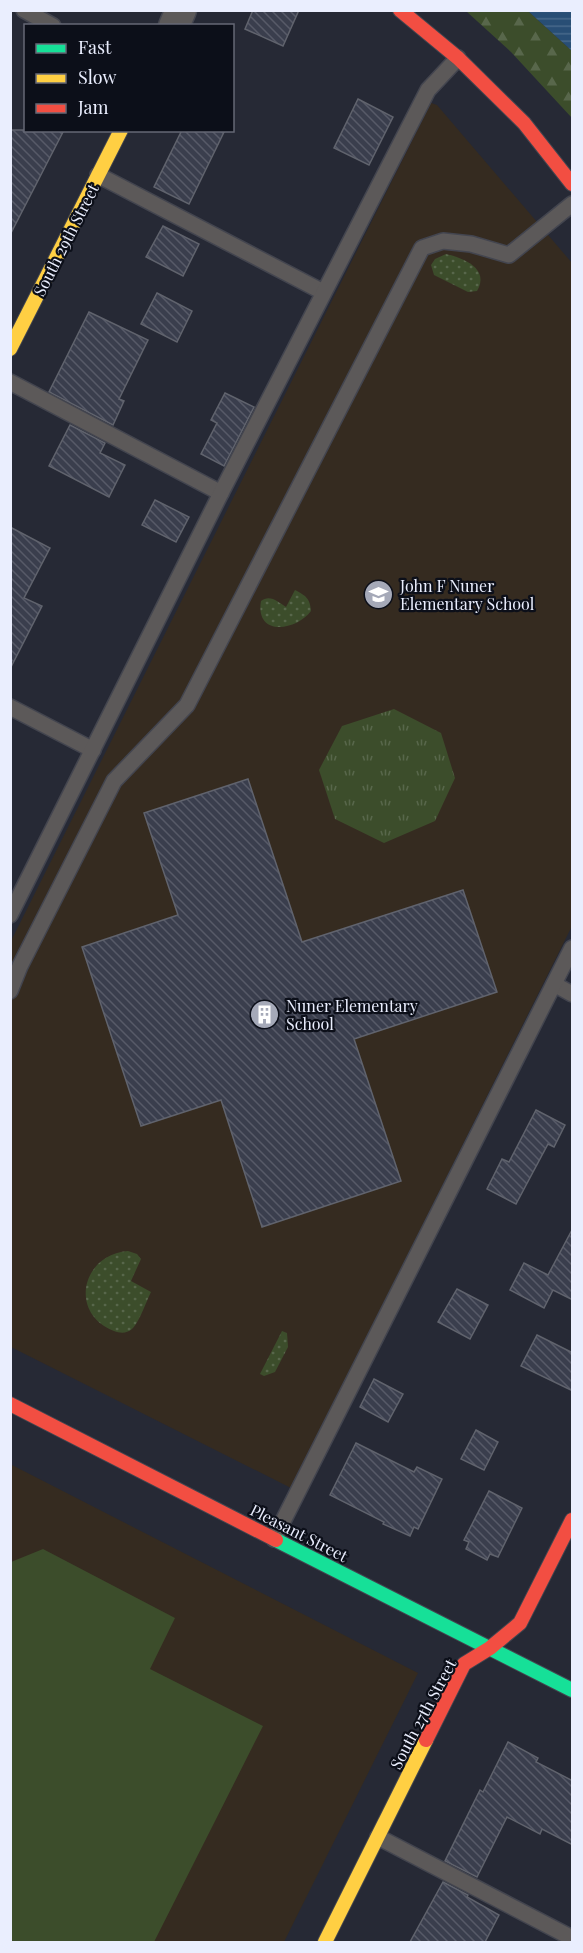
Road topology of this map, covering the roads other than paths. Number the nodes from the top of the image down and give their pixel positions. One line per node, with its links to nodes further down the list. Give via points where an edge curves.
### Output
1 (24, 10): 4 (lane)
2 (181, 10): 5 (street)
3 (400, 10): 6 (street)
4 (49, 24)
5 (175, 24)
6 (458, 58): 9 (street, via 524,123); 11 (lane, via 428,90)
7 (119, 132): 8 (street, South 29th Street)
8 (98, 175): 11 (lane); 12 (street, South 29th Street)
9 (573, 184)
10 (573, 204): 20 (lane, via 509,255 443,241 422,248 187,705 114,781)
11 (323, 292): 14 (lane)
12 (10, 349)
13 (10, 382): 14 (lane)
14 (221, 493): 16 (lane)
15 (10, 706): 16 (lane)
16 (93, 750): 17 (lane)
17 (10, 915)
18 (573, 948): 19 (lane)
19 (554, 984): 21 (lane); 24 (lane)
20 (10, 992)
21 (573, 994)
22 (10, 1404): 24 (street, Pleasant Street)
23 (573, 1520): 25 (street, South 27th Street, via 520,1623)
24 (274, 1539): 25 (street, Pleasant Street)
25 (490, 1648): 26 (street, Pleasant Street); 27 (street, South 27th Street, via 464,1664)
26 (573, 1690)
27 (378, 1837): 28 (lane); 29 (street, South 27th Street)
28 (573, 1938)
29 (325, 1942)

